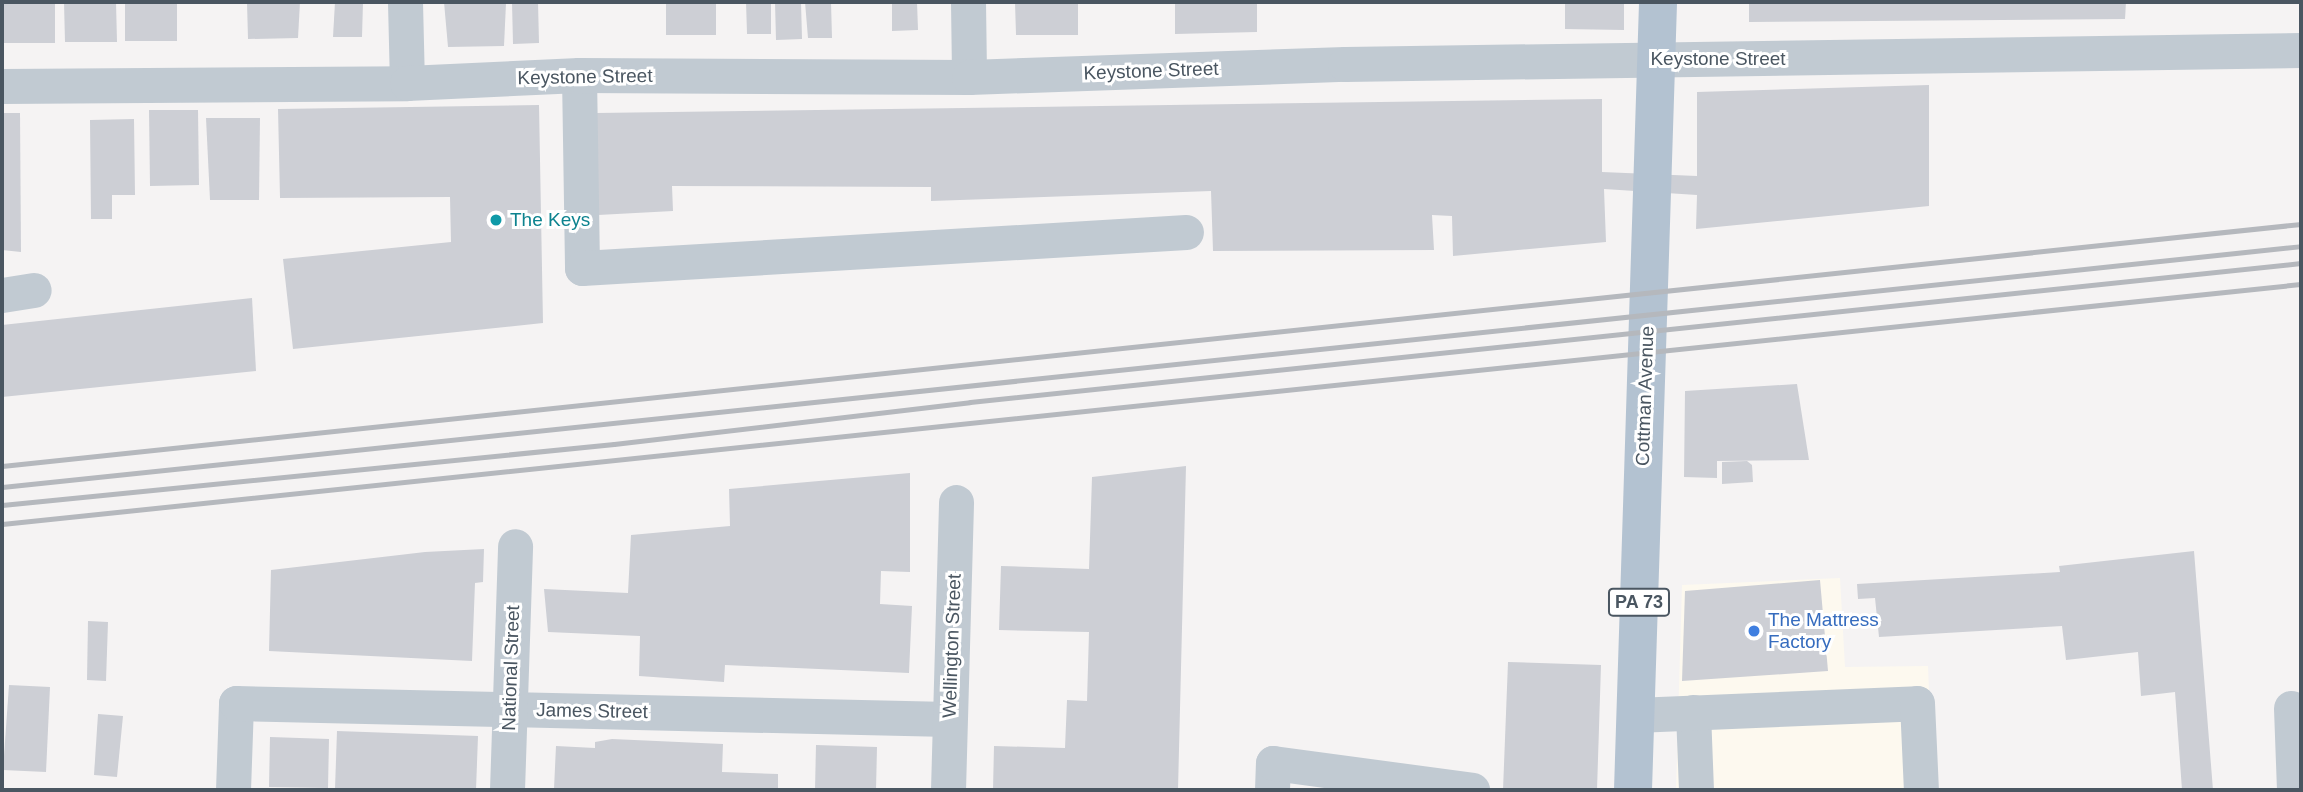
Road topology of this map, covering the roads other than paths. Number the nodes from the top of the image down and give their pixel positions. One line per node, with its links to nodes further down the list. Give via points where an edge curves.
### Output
1 (405, 2): 8 (street)
2 (968, 2): 7 (street)
3 (1658, 2): 5 (main road, Cottman Avenue / PA 73)
4 (2301, 50): 5 (street, Keystone Street)
5 (1657, 58): 7 (street, Keystone Street); 16 (main road, Cottman Avenue / PA 73)
6 (579, 75): 7 (street, Keystone Street); 8 (street, Keystone Street); 10 (street, via 582,268)
7 (969, 76)
8 (407, 83): 9 (street, Keystone Street)
9 (2, 86)
10 (1186, 232)
11 (956, 502): 17 (street, Wellington Street)
12 (515, 546): 14 (street, National Street)
13 (2291, 708): 26 (street)
14 (509, 709): 17 (street, James Street); 18 (street, James Street, via 236,703); 19 (street, National Street)
15 (1693, 712): 16 (street); 24 (street); 25 (street, via 1917,703)
16 (1636, 715): 23 (main road, Cottman Avenue / PA 73)
17 (949, 719): 20 (street, Wellington Street)
18 (233, 790)
19 (507, 790)
20 (947, 790)
21 (1272, 790): 22 (street, via 1273,763)
22 (1472, 790)
23 (1633, 790)
24 (1696, 790)
25 (1922, 790)
26 (2294, 790)

